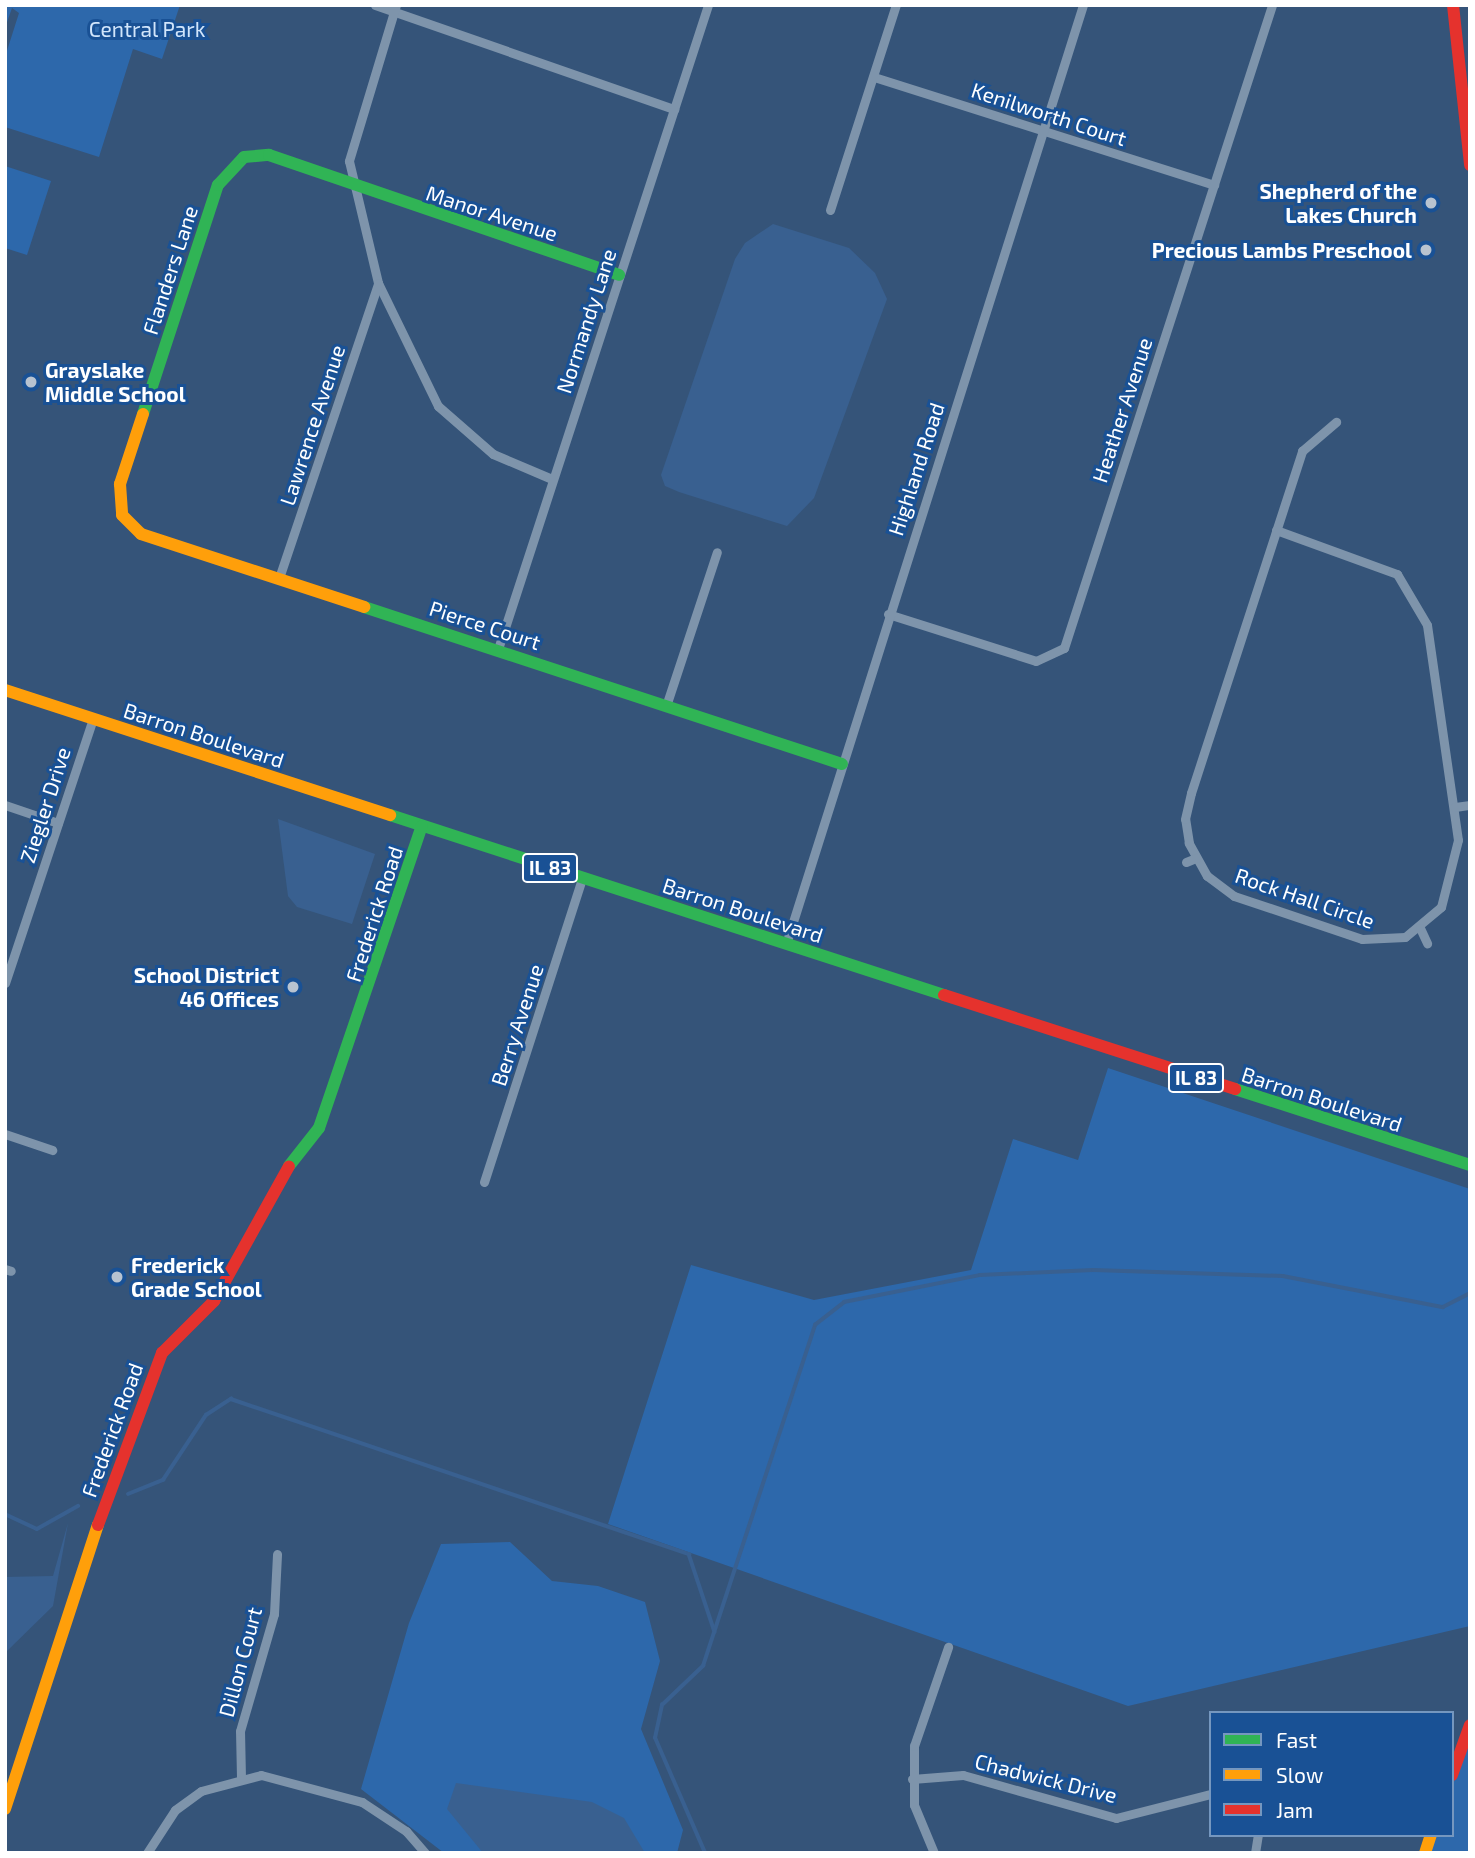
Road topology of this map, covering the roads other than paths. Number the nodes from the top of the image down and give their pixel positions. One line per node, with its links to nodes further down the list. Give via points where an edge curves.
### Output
1 (375, 5): 7 (street)
2 (708, 5): 9 (street, Normandy Lane)
3 (897, 5): 8 (street)
4 (1083, 5): 10 (street, Highland Road)
5 (1272, 5): 12 (street, Heather Avenue)
6 (1453, 5): 11 (street)
7 (394, 9): 9 (street); 13 (street, via 355,130)
8 (874, 77): 10 (street, Kenilworth Court); 14 (street)
9 (674, 109): 15 (street, Normandy Lane)
10 (1042, 129): 12 (street, Kenilworth Court); 23 (street, Highland Road)
11 (1470, 165)
12 (1214, 185): 23 (street, Heather Avenue, via 1064,648 1036,660)
13 (352, 188): 15 (street, Manor Avenue); 16 (street); 19 (street, Flanders Lane, via 269,155 244,157 226,170 120,484)
14 (830, 210)
15 (619, 275): 18 (street, Normandy Lane)
16 (378, 283): 18 (street, via 422,382 453,423 493,454); 22 (street, Lawrence Avenue)
17 (1336, 422): 20 (street, Rock Hall Circle, via 1302,452)
18 (552, 479): 24 (street, Normandy Lane)
19 (122, 515): 22 (street, Pierce Court, via 141,534)
20 (1276, 530): 31 (street, via 1381,564 1411,589 1427,625); 34 (street, Rock Hall Circle, via 1191,793 1185,819)
21 (717, 552): 26 (street)
22 (279, 578): 24 (street, Pierce Court)
23 (888, 614): 28 (street, Highland Road)
24 (498, 649): 26 (street, Pierce Court)
25 (5, 690): 27 (street, Barron Boulevard / IL 83)
26 (666, 706): 28 (street, Pierce Court)
27 (93, 719): 32 (street, Ziegler Drive); 33 (street, Barron Boulevard / IL 83)
28 (842, 764): 39 (street, Highland Road)
29 (5, 805): 32 (street)
30 (1470, 805): 31 (street)
31 (1455, 807): 37 (street, via 1458,839 1449,887)
32 (58, 823): 40 (street, Ziegler Drive)
33 (422, 826): 36 (street, Barron Boulevard / IL 83); 52 (street, Frederick Road, via 319,1128 276,1182 247,1250 214,1301 162,1353 137,1408)
34 (1196, 858): 35 (street); 37 (street, Rock Hall Circle, via 1207,876 1234,896 1362,939 1390,941)
35 (1186, 862)
36 (582, 878): 39 (street, Barron Boulevard / IL 83); 44 (street, Berry Avenue)
37 (1420, 928): 38 (street)
38 (1427, 943)
39 (786, 944): 43 (street, Barron Boulevard / IL 83)
40 (5, 983)
41 (5, 1134): 42 (street)
42 (52, 1150)
43 (1470, 1166)
44 (484, 1182)
45 (277, 1555): 49 (street, Dillon Court, via 274,1614 240,1731)
46 (948, 1647): 50 (street, via 920,1724)
47 (1470, 1725): 48 (street)
48 (1454, 1769)
49 (241, 1778): 53 (street, via 201,1791 175,1810); 54 (street, via 290,1779 362,1801 406,1831)
50 (912, 1779): 51 (street, Chadwick Drive, via 962,1775 1116,1818); 55 (street, via 914,1805)
51 (1209, 1795)
52 (5, 1809)
53 (147, 1853)
54 (425, 1853)
55 (933, 1853)

